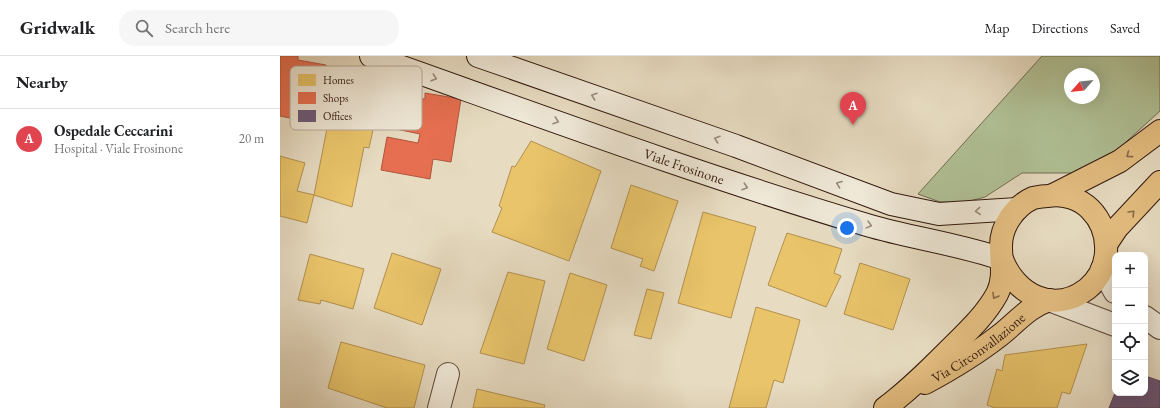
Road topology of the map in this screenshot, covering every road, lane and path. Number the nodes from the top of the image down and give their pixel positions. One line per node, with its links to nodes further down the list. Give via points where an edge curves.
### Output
1 (371, 56): 3 (street, Viale Frosinone, one-way to 3)
2 (478, 56): 8 (street, one-way to 2, via 939,214 891,204 736,146)
3 (399, 66)
4 (422, 74): 10 (street, Viale Frosinone, one-way to 10, via 721,179 869,226)
5 (1160, 131): 7 (main road, Via Circonvallazione, one-way to 7, via 1120,161)
6 (1160, 182): 9 (main road, Via Circonvallazione, one-way to 6, via 1117,228)
7 (1053, 195): 8 (main road, Via Circonvallazione, via 1033,198); 9 (main road, Via Circonvallazione, via 1072,198 1089,208 1098,218)
8 (1017, 210): 10 (main road, Via Circonvallazione, via 1003,232)
9 (1107, 243): 11 (main road, Via Circonvallazione)
10 (1002, 258): 13 (main road, Via Circonvallazione, via 1007,271 1019,286 1036,297); 19 (main road, Via Circonvallazione, one-way to 19, via 998,293 979,320)
11 (1102, 269): 12 (street); 13 (main road, Via Circonvallazione, via 1086,289 1062,300)
12 (1113, 288)
13 (1049, 300): 15 (street); 19 (main road, Via Circonvallazione, via 1036,304 999,336 958,366)
14 (1148, 319): 16 (street)
15 (1112, 324)
16 (1160, 329): 17 (street)
17 (1148, 330)
18 (448, 374): 20 (street)
19 (905, 394): 21 (main road, Via Circonvallazione)
20 (439, 408)
21 (885, 408)

